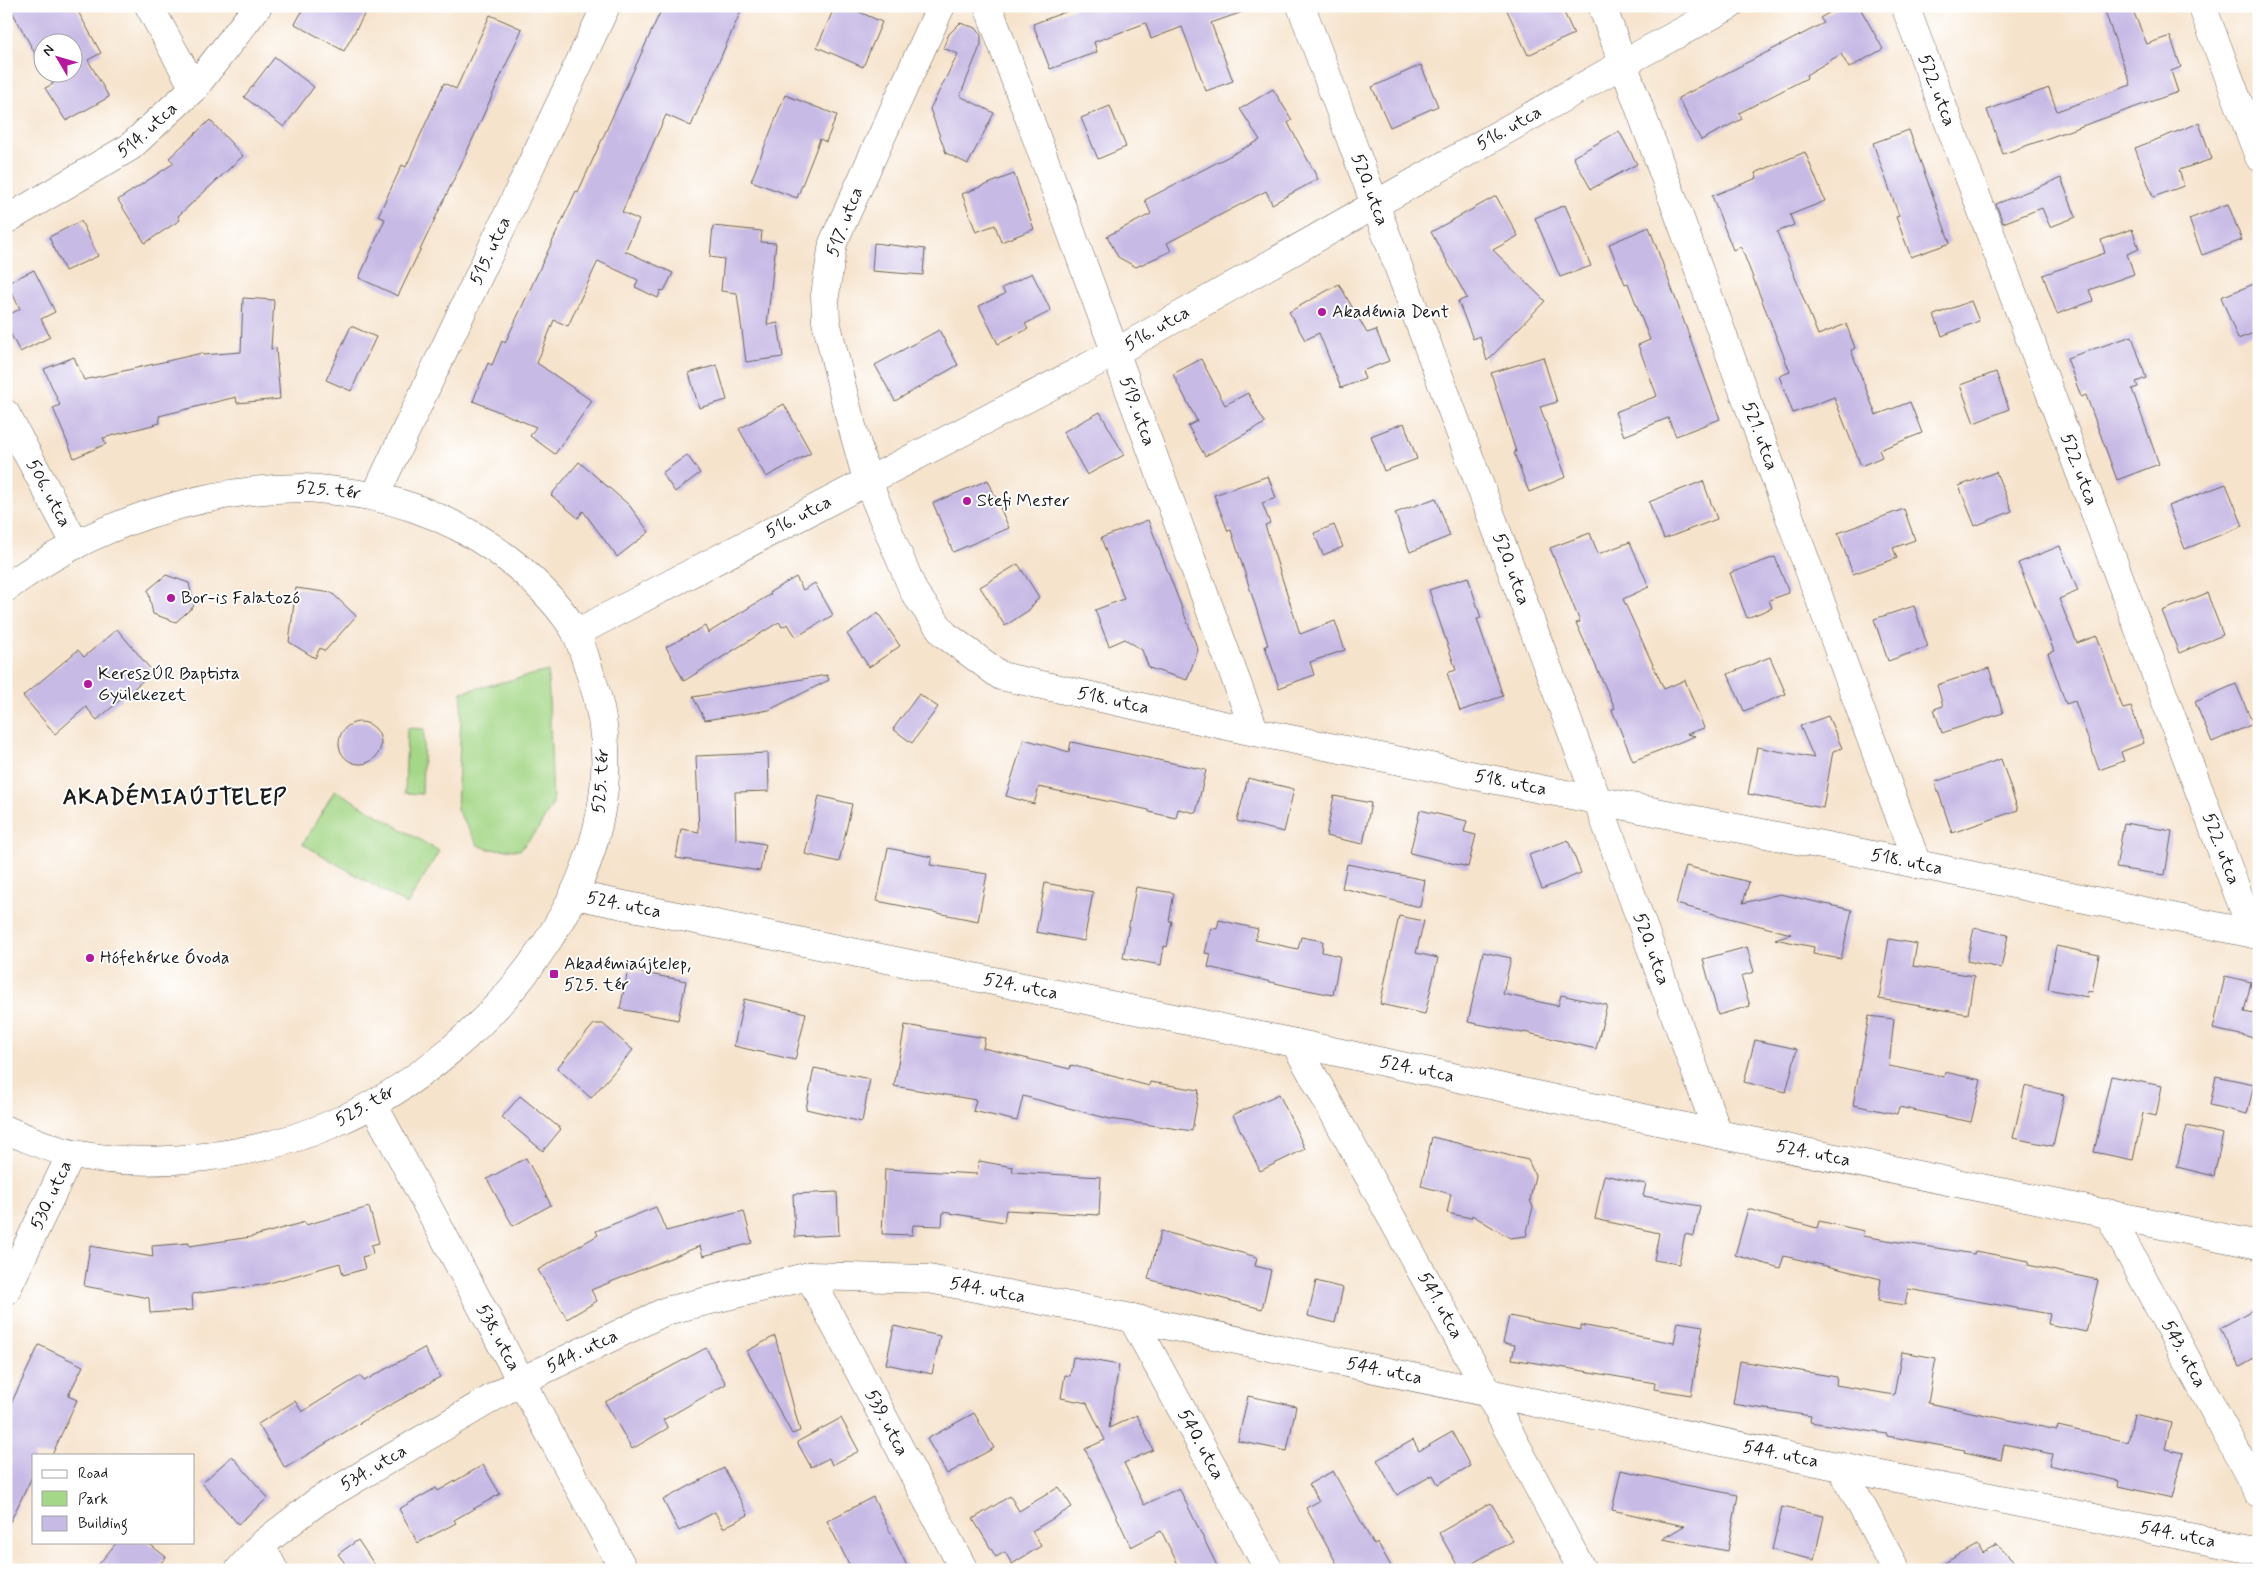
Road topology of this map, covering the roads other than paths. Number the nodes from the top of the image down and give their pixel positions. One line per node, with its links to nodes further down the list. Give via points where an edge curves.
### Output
1 (149, 6): 12 (street)
2 (258, 6): 12 (street, 514. utca)
3 (606, 6): 19 (street, 515. utca)
4 (940, 6): 18 (street, 517. utca, via 834,243 828,268 826,321)
5 (988, 6): 16 (street, 519. utca)
6 (1301, 6): 14 (street, 520. utca)
7 (1602, 6): 11 (street, 521. utca)
8 (1729, 6): 11 (street, 516. utca)
9 (1905, 6): 27 (street, 522. utca)
10 (2202, 6): 13 (street)
11 (1624, 63): 14 (street, 516. utca); 25 (street, 521. utca)
12 (194, 88): 15 (street, 514. utca, via 130,148)
13 (2259, 157)
14 (1375, 203): 16 (street, 516. utca); 24 (street, 520. utca)
15 (6, 220)
16 (1116, 352): 18 (street, 516. utca); 23 (street, 519. utca)
17 (6, 414): 20 (street, 506. utca)
18 (867, 480): 22 (street, 516. utca); 23 (street, 518. utca, via 914,592 944,634 1001,676)
19 (375, 496): 20 (street, 525. tér, via 306,488 252,492 182,504 126,522); 22 (street, 525. tér, via 426,510 496,548 544,589)
20 (76, 546): 21 (street, 525. tér)
21 (6, 588)
22 (576, 633): 26 (street, 525. tér, via 600,701 606,756 600,817)
23 (1255, 732): 24 (street, 518. utca)
24 (1598, 802): 25 (street, 518. utca); 31 (street, 520. utca)
25 (1917, 864): 27 (street, 518. utca)
26 (575, 895): 28 (street, 524. utca); 29 (street, 525. tér, via 546,943 510,992 470,1034 425,1070)
27 (2256, 934)
28 (1295, 1043): 31 (street, 524. utca); 39 (street, 541. utca)
29 (373, 1104): 32 (street, 525. tér, via 330,1125 278,1142 211,1156 138,1162); 38 (street, 538. utca)
30 (6, 1130): 32 (street, 525. tér)
31 (1718, 1134): 33 (street, 524. utca)
32 (71, 1154): 36 (street, 530. utca)
33 (2108, 1213): 34 (street, 524. utca); 41 (street, 543. utca)
34 (2259, 1245)
35 (809, 1276): 37 (street, 544. utca, via 928,1279); 38 (street, 544. utca, via 666,1311); 47 (street, 539. utca)
36 (6, 1292)
37 (1132, 1318): 39 (street, 544. utca); 48 (street, 540. utca)
38 (521, 1381): 42 (street, 534. utca, via 318,1501); 46 (street, 538. utca)
39 (1488, 1392): 40 (street, 544. utca); 49 (street, 541. utca)
40 (1842, 1467): 43 (street, 544. utca); 50 (street)
41 (2259, 1494)
42 (261, 1546): 44 (street, 534. utca); 45 (street)
43 (2259, 1551)
44 (239, 1570)
45 (274, 1570)
46 (624, 1570)
47 (964, 1570)
48 (1269, 1570)
49 (1582, 1570)
50 (1896, 1570)

